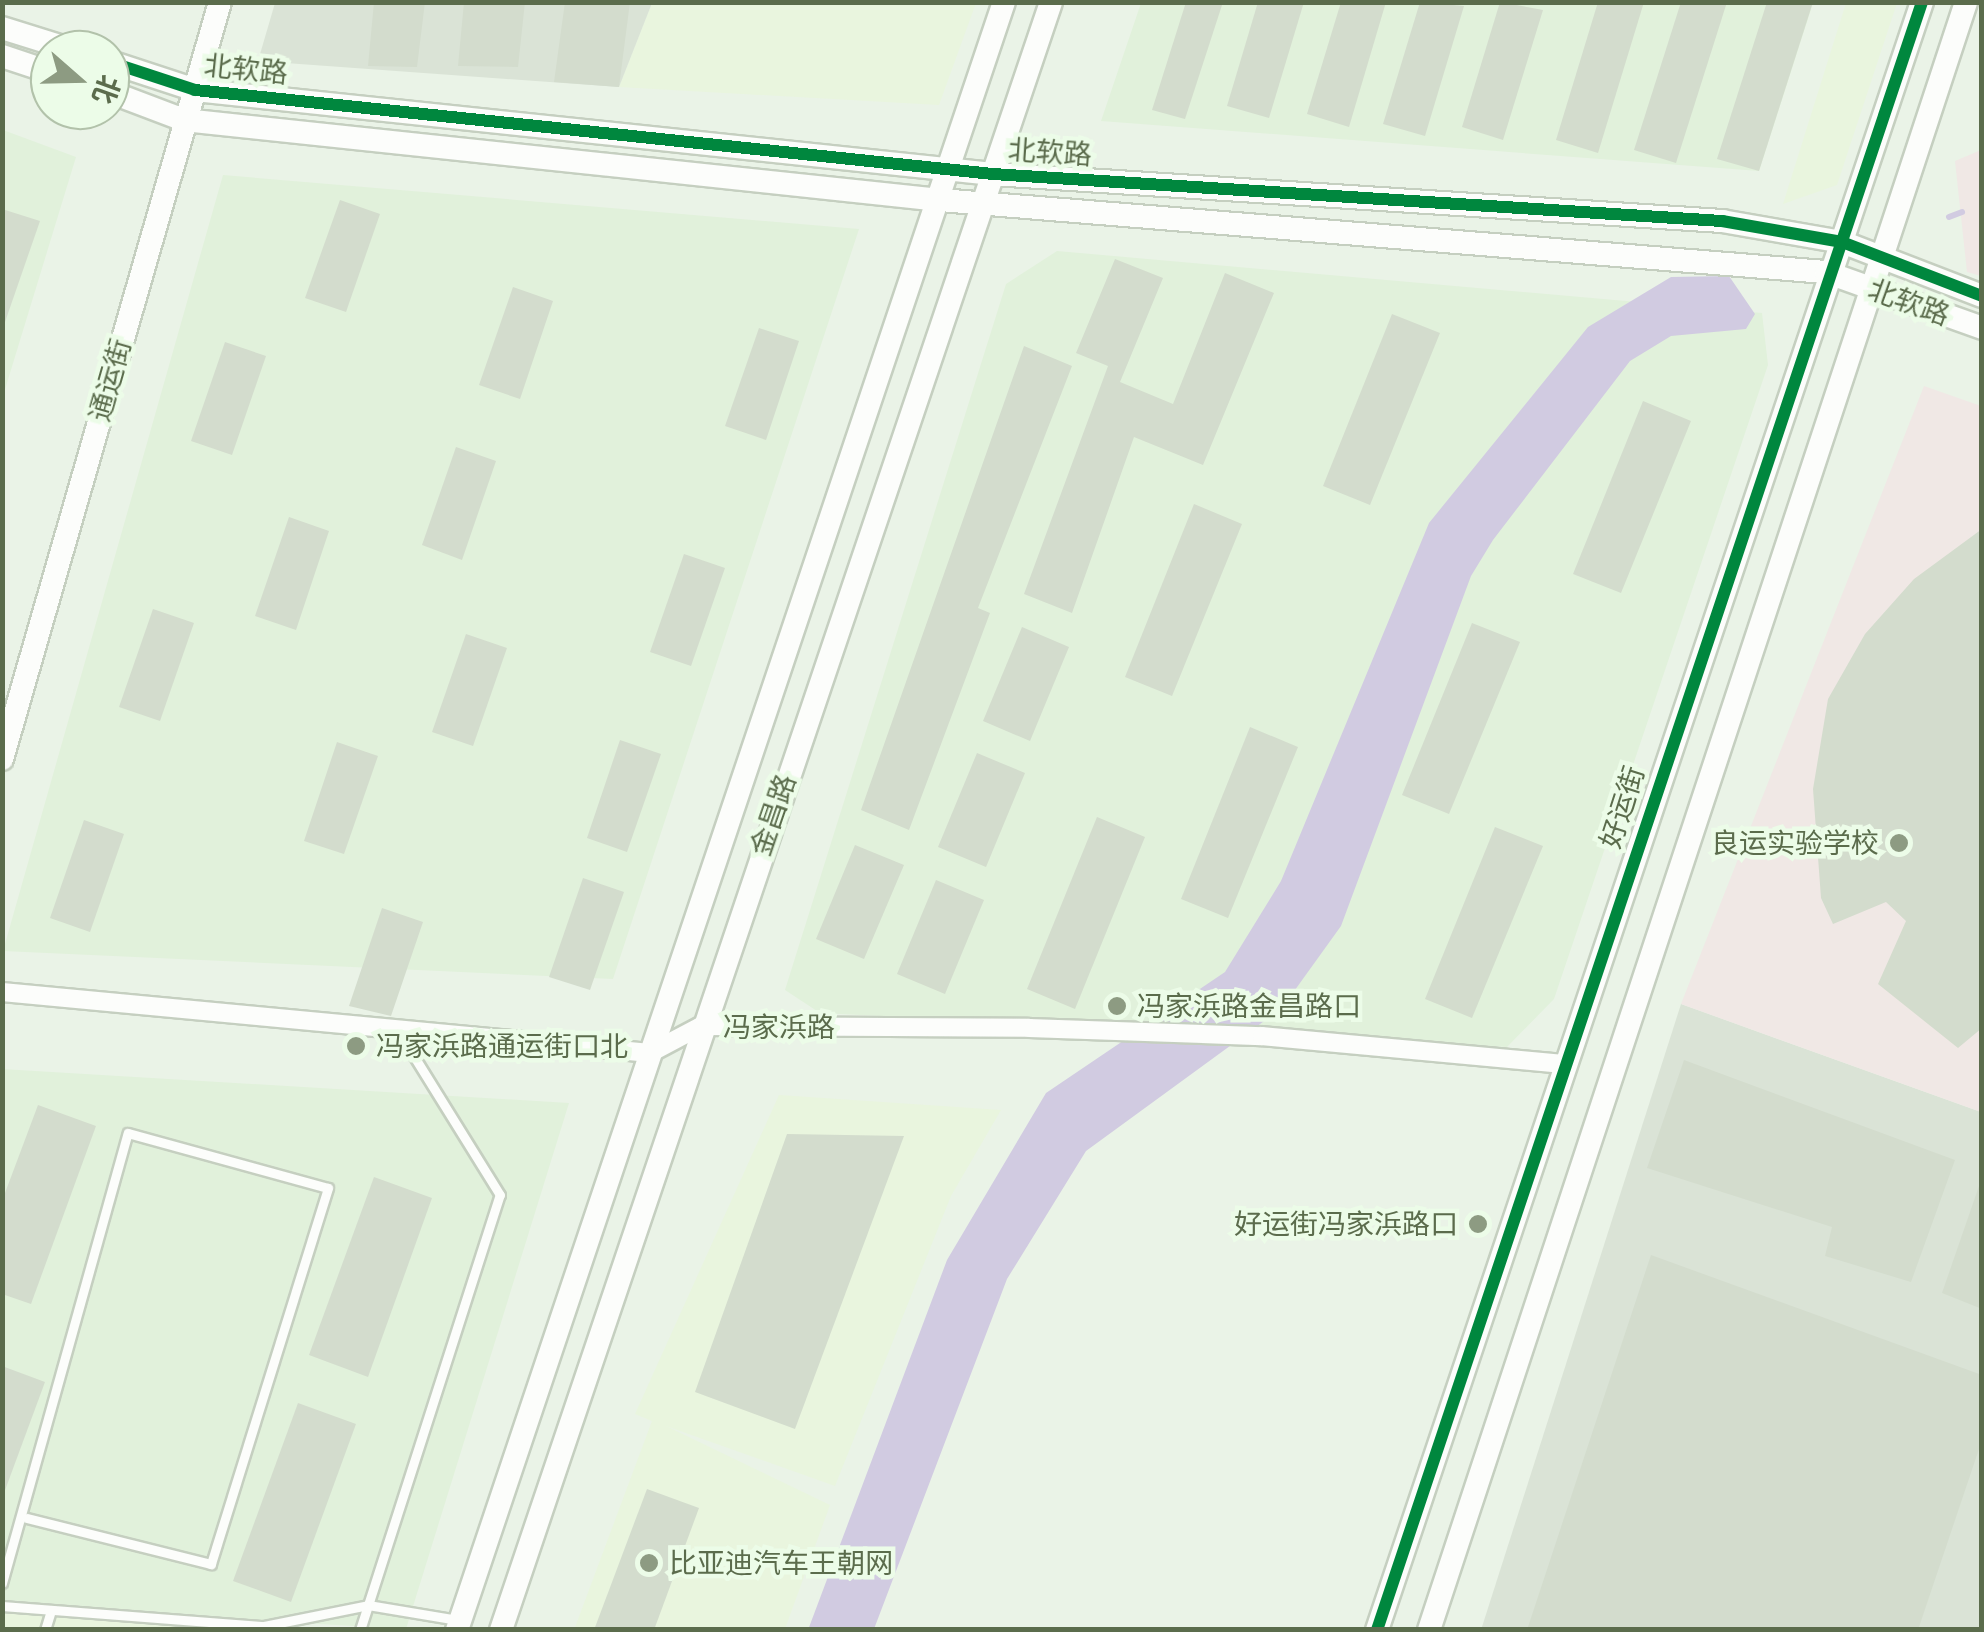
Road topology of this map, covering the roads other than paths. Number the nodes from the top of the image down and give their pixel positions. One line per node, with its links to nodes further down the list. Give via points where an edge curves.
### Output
1 (220, 2): 11 (street, 通运街)
2 (1004, 2): 14 (street, 金昌路)
3 (1051, 2): 15 (street, 金昌路)
4 (1922, 2): 18 (street, 好运街)
5 (1966, 2): 19 (street)
6 (2, 28): 7 (street)
7 (30, 37)
8 (2, 56): 9 (street)
9 (30, 65)
10 (130, 69): 11 (street, 北软路)
11 (195, 90): 13 (street, 通运街); 14 (street, 北软路)
12 (130, 100): 13 (street, 北软路)
13 (184, 120): 16 (street, 北软路); 24 (street, 通运街)
14 (950, 162): 15 (street, 北软路); 16 (street, 金昌路)
15 (993, 174): 17 (street, 金昌路); 18 (street, 北软路, via 1722,221)
16 (940, 200): 17 (street, 北软路); 28 (street, 金昌路)
17 (981, 201): 20 (street, 北软路); 26 (street, 金昌路)
18 (1842, 242): 19 (street, 北软路); 20 (street, 好运街)
19 (1881, 258): 21 (street); 22 (street, 北软路)
20 (1826, 272): 21 (street, 北软路); 29 (street, 好运街)
21 (1871, 288): 23 (street, 北软路); 41 (street)
22 (1982, 296)
23 (1982, 328)
24 (2, 759)
25 (2, 992): 27 (street)
26 (701, 1026): 28 (street, 冯家浜路); 29 (street, 冯家浜路, via 1132,1030); 39 (street, 金昌路)
27 (397, 1029): 28 (street); 32 (lane, via 500,1195)
28 (650, 1052): 36 (street, 金昌路)
29 (1563, 1064): 40 (street, 好运街)
30 (27, 1518): 30 (lane, via 211,1564 328,1188 128,1132); 31 (lane)
31 (2, 1583)
32 (368, 1605): 35 (lane, via 264,1626); 36 (lane); 38 (lane)
33 (2, 1606): 34 (lane)
34 (51, 1610): 35 (lane); 37 (lane)
35 (200, 1625)
36 (459, 1625)
37 (45, 1630)
38 (360, 1630)
39 (501, 1630)
40 (1377, 1630)
41 (1429, 1630)

